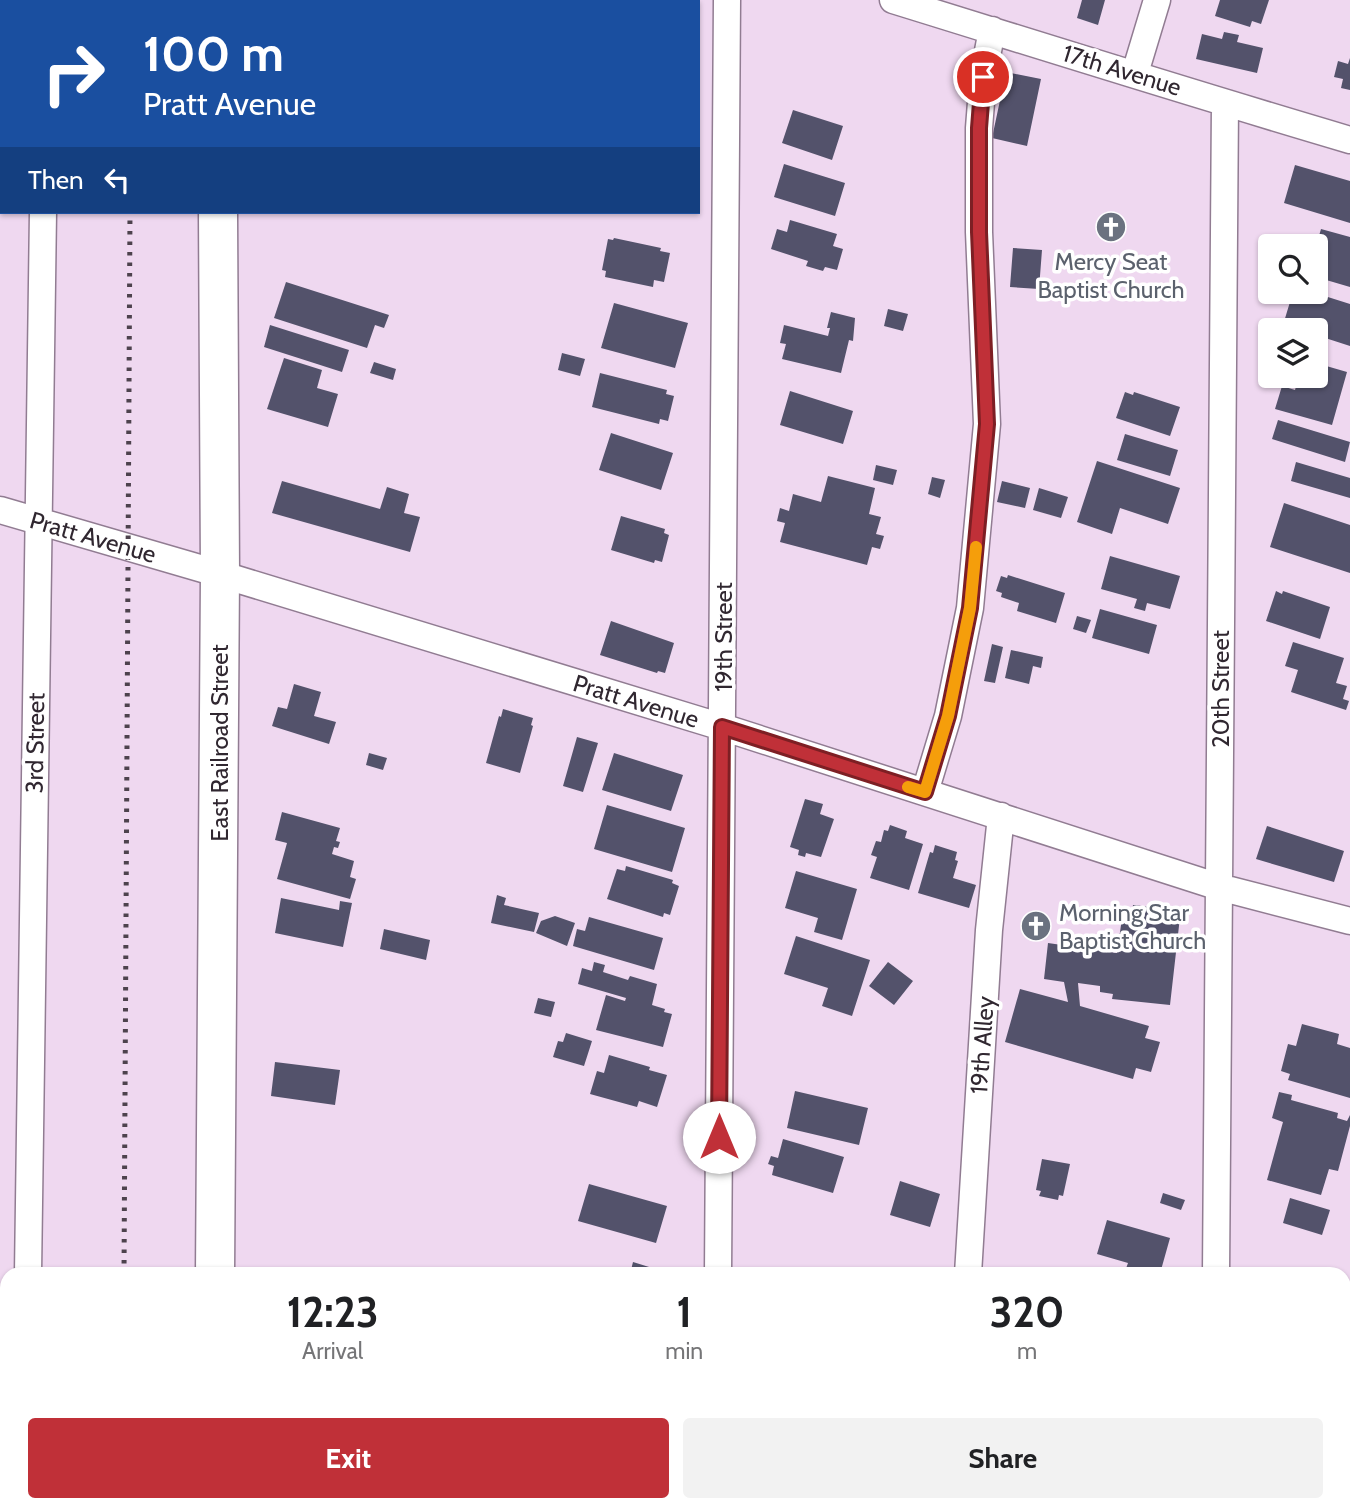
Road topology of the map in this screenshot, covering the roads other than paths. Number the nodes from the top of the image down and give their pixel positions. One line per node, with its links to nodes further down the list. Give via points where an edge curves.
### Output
1 (727, 0): 13 (street, 19th Street)
2 (893, 0): 4 (street, 17th Avenue)
3 (1157, 0): 5 (street)
4 (992, 30): 5 (street, 17th Avenue); 14 (street, via 979,128 987,424 970,608 948,716)
5 (1135, 73): 6 (street, 17th Avenue)
6 (1225, 103): 7 (street, 17th Avenue); 16 (street, 20th Street)
7 (1350, 140)
8 (43, 214): 11 (street, 3rd Street)
9 (218, 214): 12 (street, East Railroad Street)
10 (0, 510): 11 (street, Pratt Avenue)
11 (38, 522): 12 (street, Pratt Avenue); 18 (street, 3rd Street)
12 (220, 574): 13 (street, Pratt Avenue); 19 (street, East Railroad Street)
13 (722, 727): 14 (street, Pratt Avenue); 20 (street, 19th Street)
14 (925, 792): 15 (street, Pratt Avenue)
15 (1001, 817): 16 (street, Pratt Avenue); 21 (street, 19th Alley, via 989,930)
16 (1219, 887): 17 (street, Pratt Avenue); 22 (street, 20th Street)
17 (1350, 922)
18 (28, 1267)
19 (215, 1267)
20 (718, 1267)
21 (968, 1267)
22 (1216, 1267)

